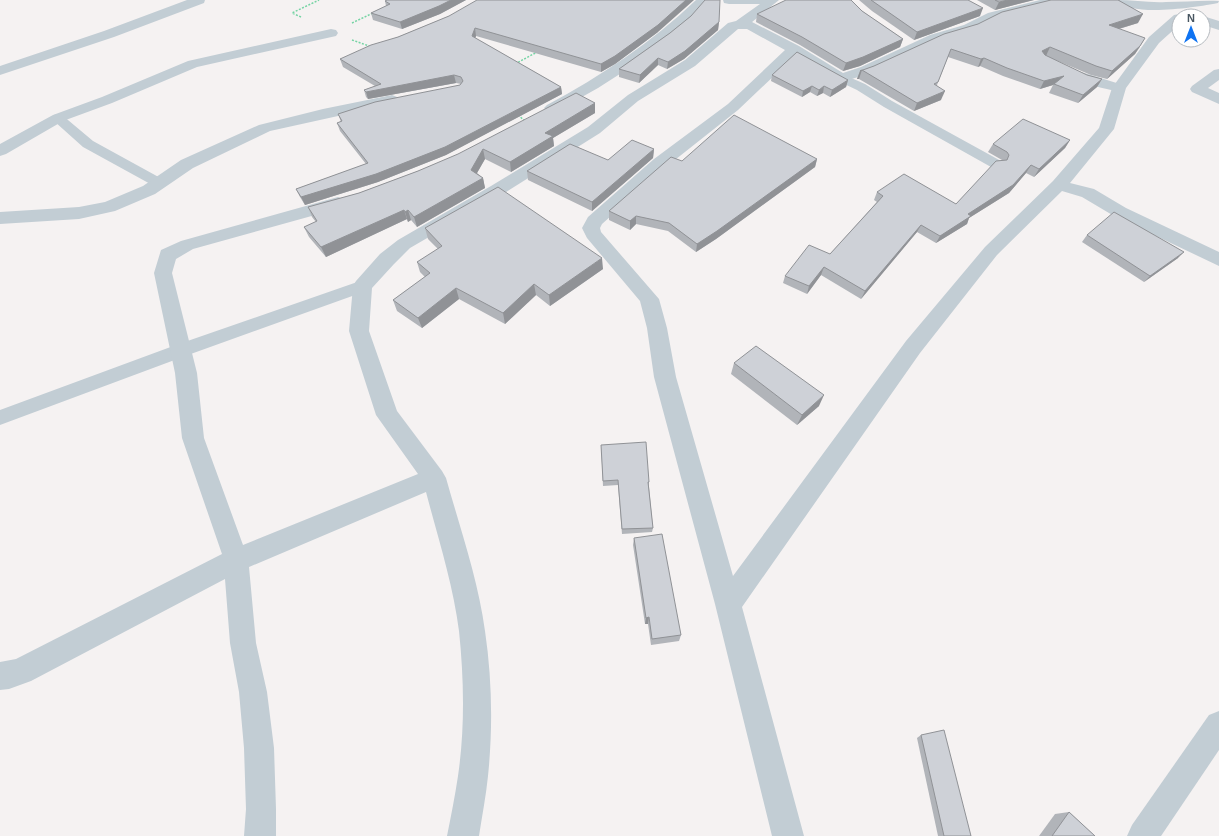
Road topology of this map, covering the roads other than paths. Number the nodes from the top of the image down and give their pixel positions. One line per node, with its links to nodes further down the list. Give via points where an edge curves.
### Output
1 (199, 0): 16 (street)
2 (703, 0): 22 (street, via 686,19 655,44 585,90)
3 (729, 0): 4 (street)
4 (760, 0)
5 (773, 0): 11 (street)
6 (1055, 0): 18 (street, via 987,13 969,28 907,44 866,70)
7 (1123, 0): 10 (street)
8 (1213, 0): 9 (street)
9 (1194, 8)
10 (1171, 11)
11 (741, 24): 14 (street, via 751,26); 31 (street, via 733,26 690,63 633,98 594,130 498,190 404,244 386,259)
12 (1171, 24): 19 (street, via 1154,40)
13 (331, 32): 23 (street, via 193,64)
14 (794, 49): 18 (street); 36 (street, via 733,107 660,163 594,221 591,228 649,299 657,328 665,378)
15 (1066, 70): 19 (lane)
16 (0, 71)
17 (1219, 73): 21 (street, via 1197,89)
18 (842, 78): 25 (lane)
19 (1119, 88): 27 (street, via 1106,129)
20 (409, 97): 26 (street, via 265,128 187,164)
21 (1219, 99)
22 (520, 117)
23 (58, 118): 24 (street); 26 (lane, via 88,144)
24 (0, 151)
25 (996, 164)
26 (159, 183): 29 (street, via 124,202 94,210)
27 (1059, 185): 30 (street, via 1088,193 1120,212); 36 (street, via 991,251 913,346)
28 (350, 199): 32 (street, via 209,238 168,255 163,274)
29 (0, 218)
30 (1219, 260)
31 (363, 286): 32 (lane); 34 (street, via 359,331 387,415)
32 (182, 350): 33 (lane); 35 (street, via 193,438)
33 (0, 418)
34 (434, 478): 35 (street); 40 (street, via 464,588 472,630 476,674 473,776)
35 (236, 560): 37 (street, via 21,671); 39 (street, via 243,643 253,692 259,748)
36 (728, 604): 41 (street)
37 (0, 676)
38 (1219, 725): 42 (street)
39 (260, 836)
40 (463, 836)
41 (788, 836)
42 (1143, 836)

